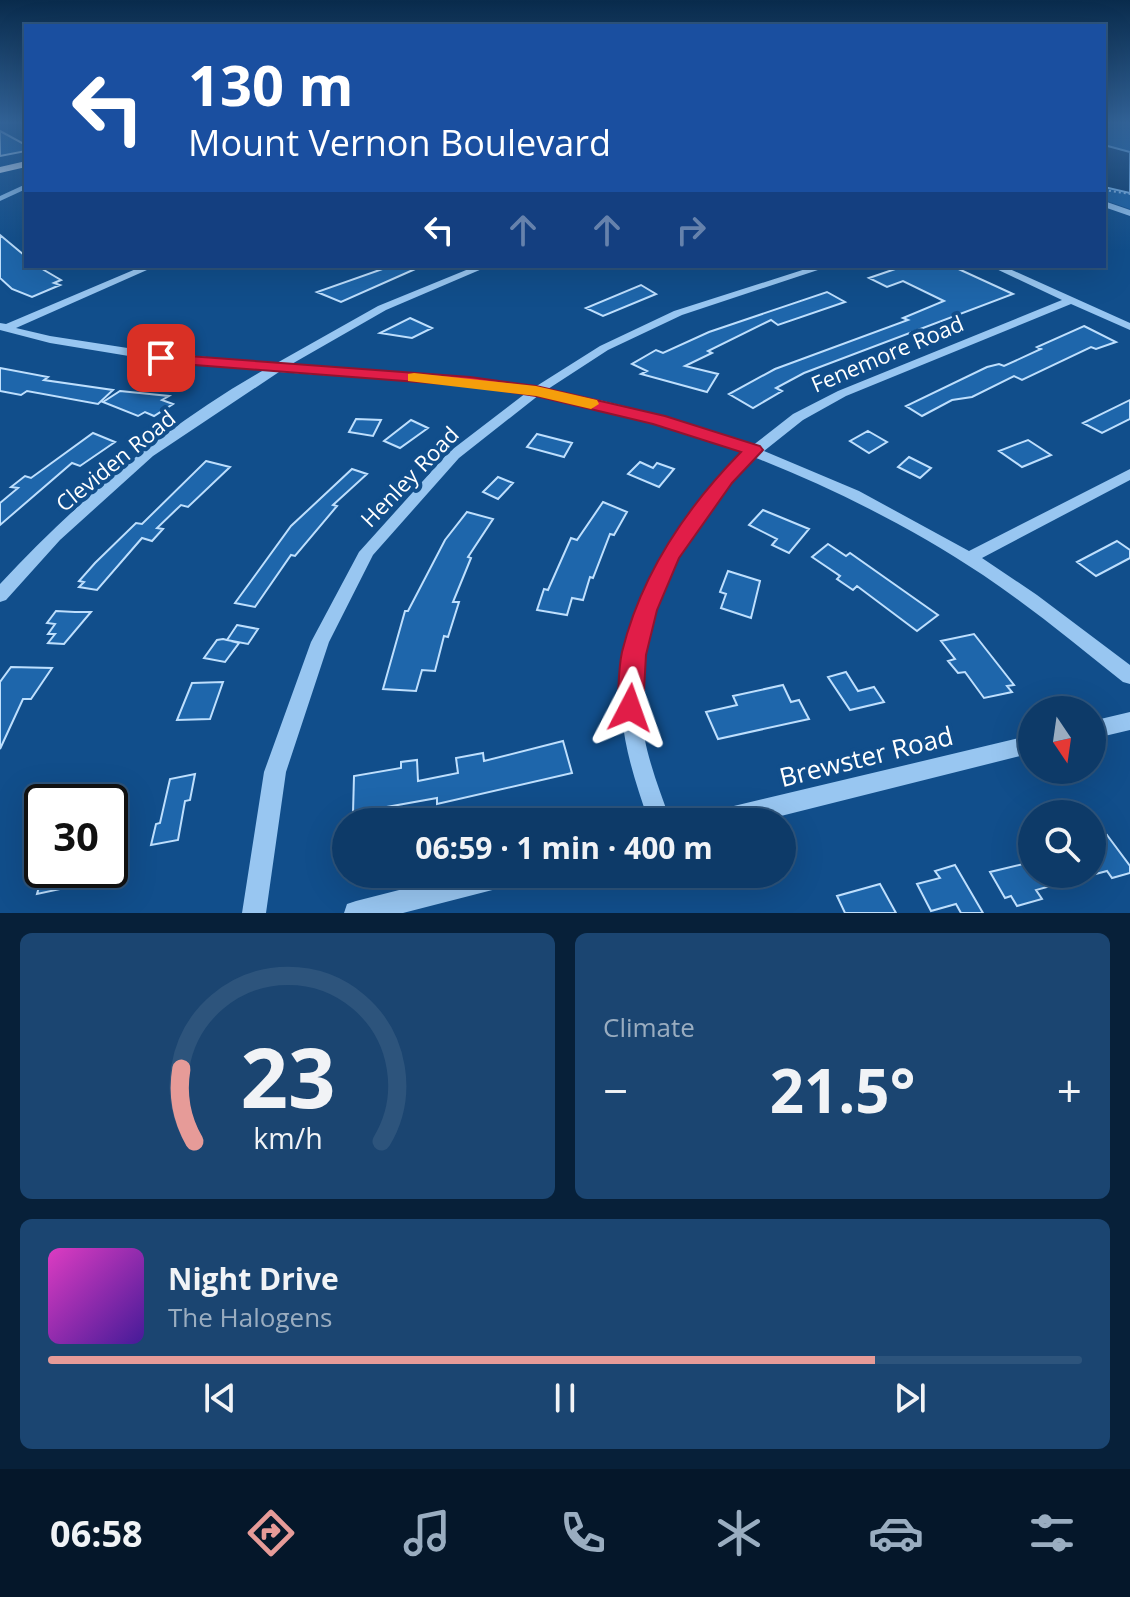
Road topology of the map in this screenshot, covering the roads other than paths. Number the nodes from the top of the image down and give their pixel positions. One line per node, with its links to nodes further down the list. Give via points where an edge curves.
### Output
1 (23, 165): 2 (main road)
2 (0, 170)
3 (24, 187): 4 (street)
4 (0, 200): 5 (street)
5 (24, 200)
6 (1106, 205): 7 (street)
7 (1130, 213)
8 (146, 268): 14 (street)
9 (479, 268): 15 (street, Cleviden Road, via 382,308)
10 (819, 268): 16 (street, Henley Road, via 678,313 604,348)
11 (1000, 268): 12 (street)
12 (1072, 300): 13 (street); 17 (street, Fenemore Road, via 854,388 799,416)
13 (1130, 327)
14 (2, 329): 15 (street, via 161,358)
15 (272, 369): 16 (street); 20 (street, Cleviden Road, via 148,453 54,536)
16 (536, 391): 17 (street, via 659,420); 28 (street, Henley Road, via 454,455 367,552 320,642 275,772)
17 (754, 450): 19 (street, via 870,503); 25 (street, Fenemore Road, via 717,489 669,556 646,610 634,655 630,708 637,756)
18 (1130, 474): 19 (street)
19 (969, 558): 21 (street)
20 (0, 595)
21 (1130, 676)
22 (1130, 721): 23 (street)
23 (1106, 727)
24 (1018, 747): 26 (street, Brewster Road)
25 (655, 808)
26 (770, 808)
27 (453, 888): 29 (street)
28 (254, 913)
29 (356, 913)

